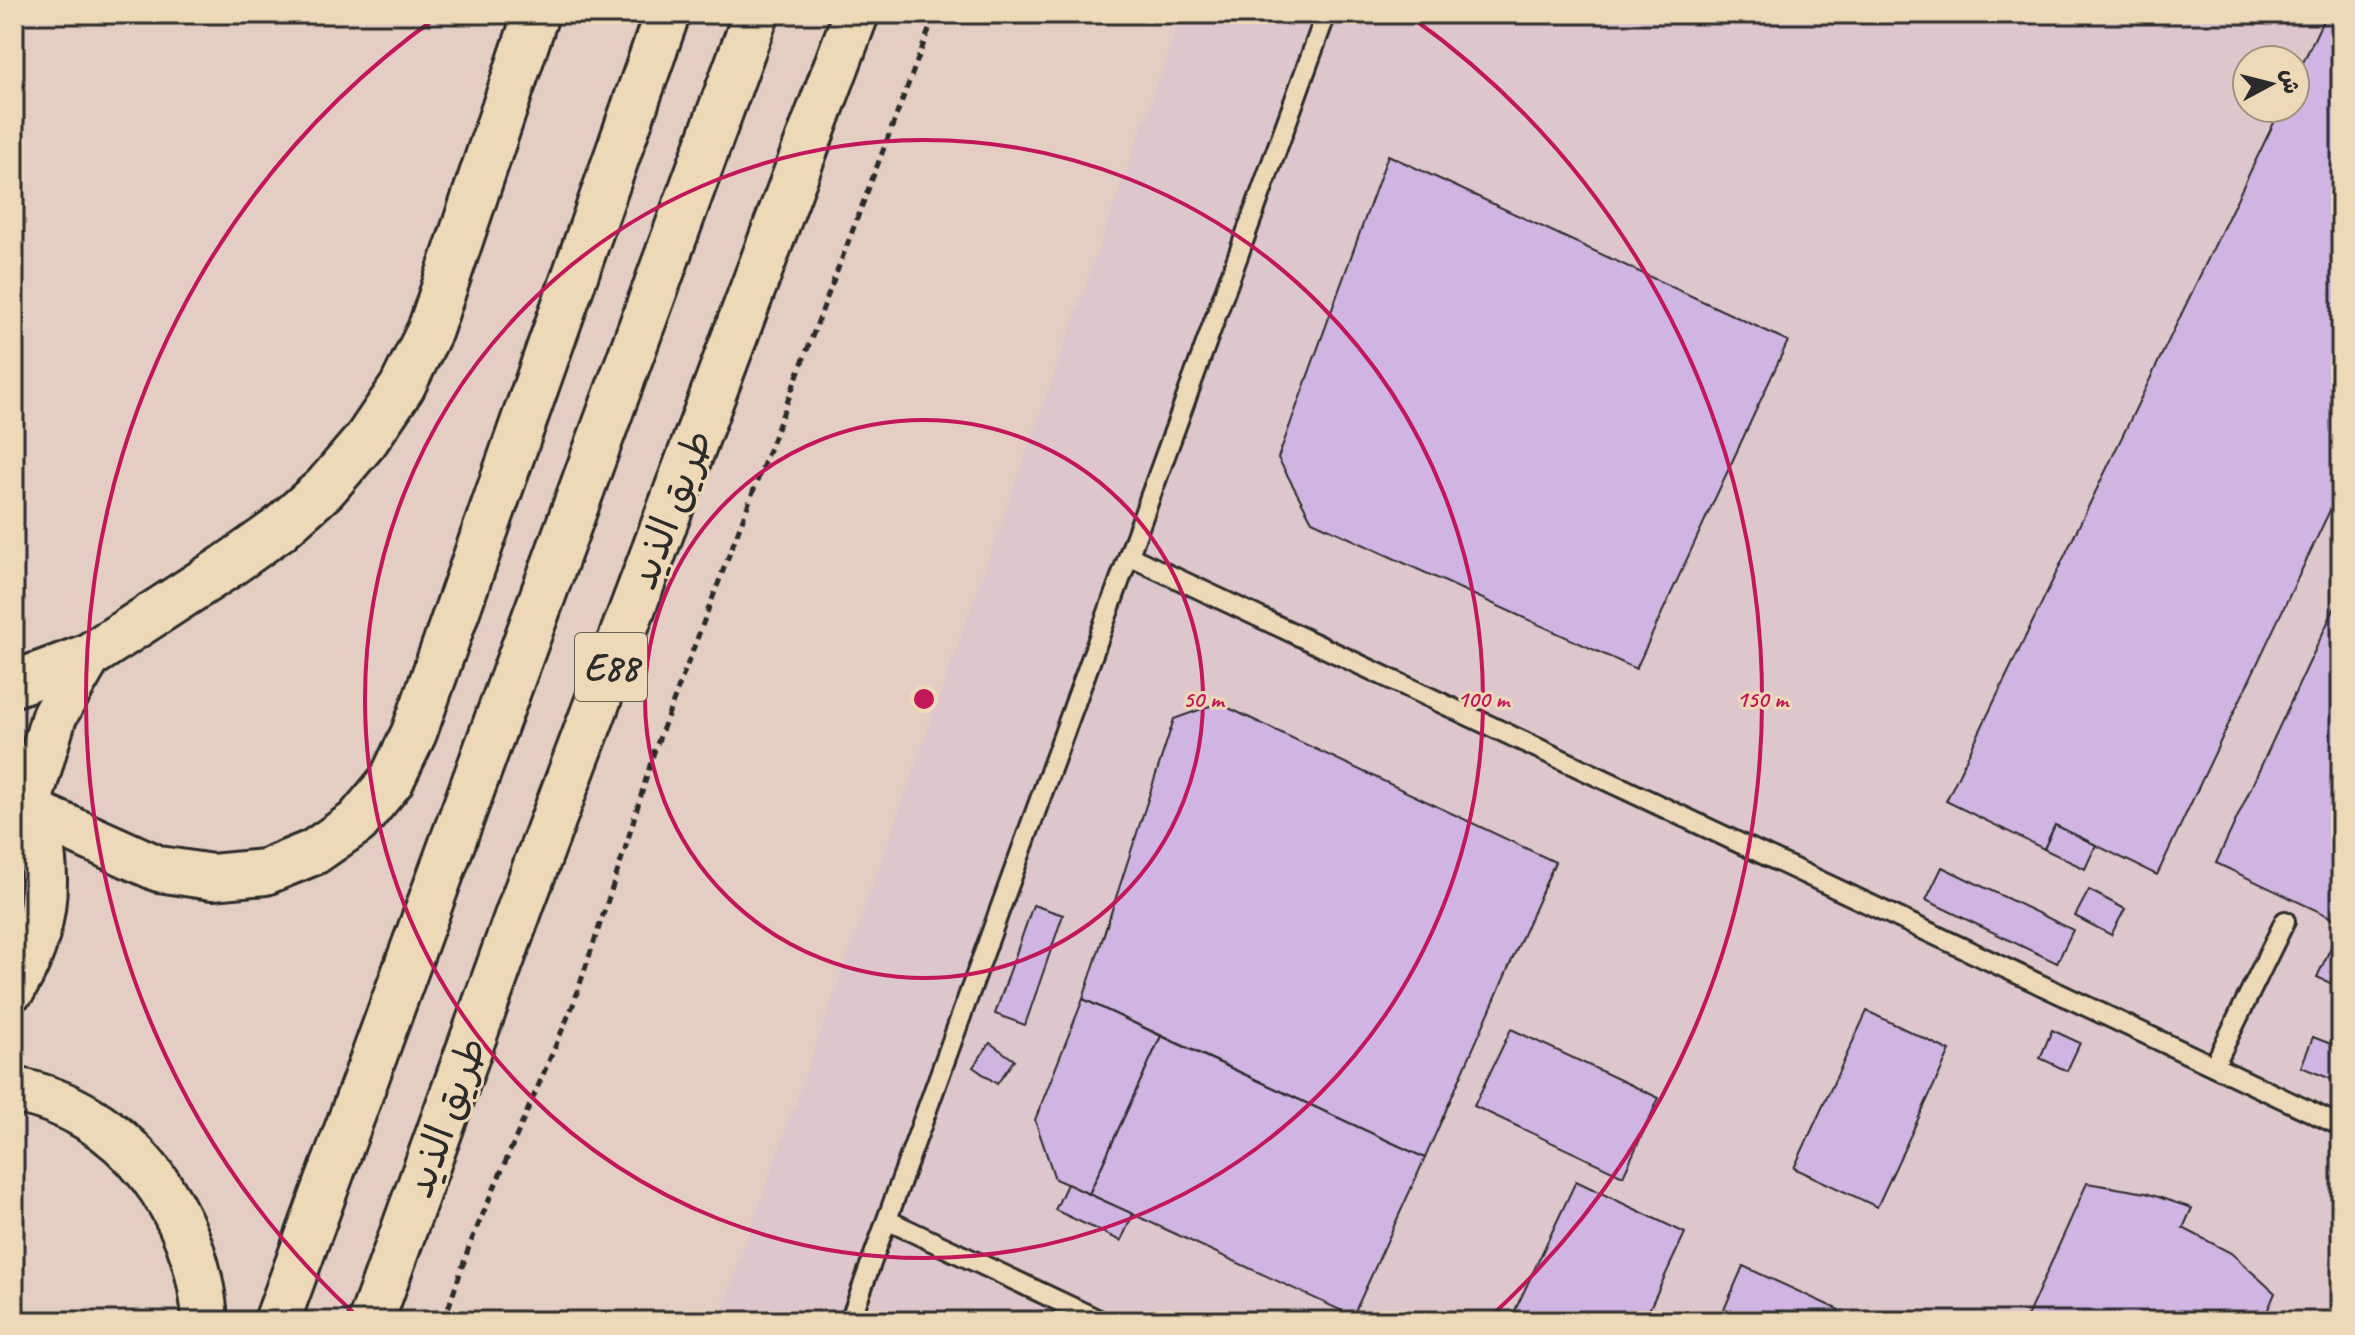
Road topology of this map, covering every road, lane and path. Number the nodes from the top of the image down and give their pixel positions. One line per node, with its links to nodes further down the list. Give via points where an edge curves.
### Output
1 (536, 14): 8 (main road, via 430,330 402,387 366,440 325,488 278,530)
2 (667, 14): 10 (main road, via 419,718 391,781 357,822 314,852 265,872 212,877 159,869)
3 (756, 14): 18 (main road, E88)
4 (856, 14): 19 (main road, طريق الذيد / E88)
5 (935, 14): 20 (path, via 654,752 573,1005 470,1244)
6 (1326, 14): 7 (lane)
7 (1129, 556): 13 (lane); 16 (lane)
8 (89, 656): 9 (main road); 10 (main road, via 54,716)
9 (14, 684)
10 (25, 796): 12 (main road, via 44,858 44,905 38,936)
11 (2285, 921): 13 (lane)
12 (14, 987)
13 (2214, 1066): 15 (lane)
14 (14, 1090): 17 (main road, via 77,1113 145,1166 190,1241)
15 (2341, 1126)
16 (887, 1220): 21 (lane); 22 (lane)
17 (205, 1321)
18 (277, 1321)
19 (371, 1321)
20 (444, 1321)
21 (850, 1321)
22 (1101, 1321)

